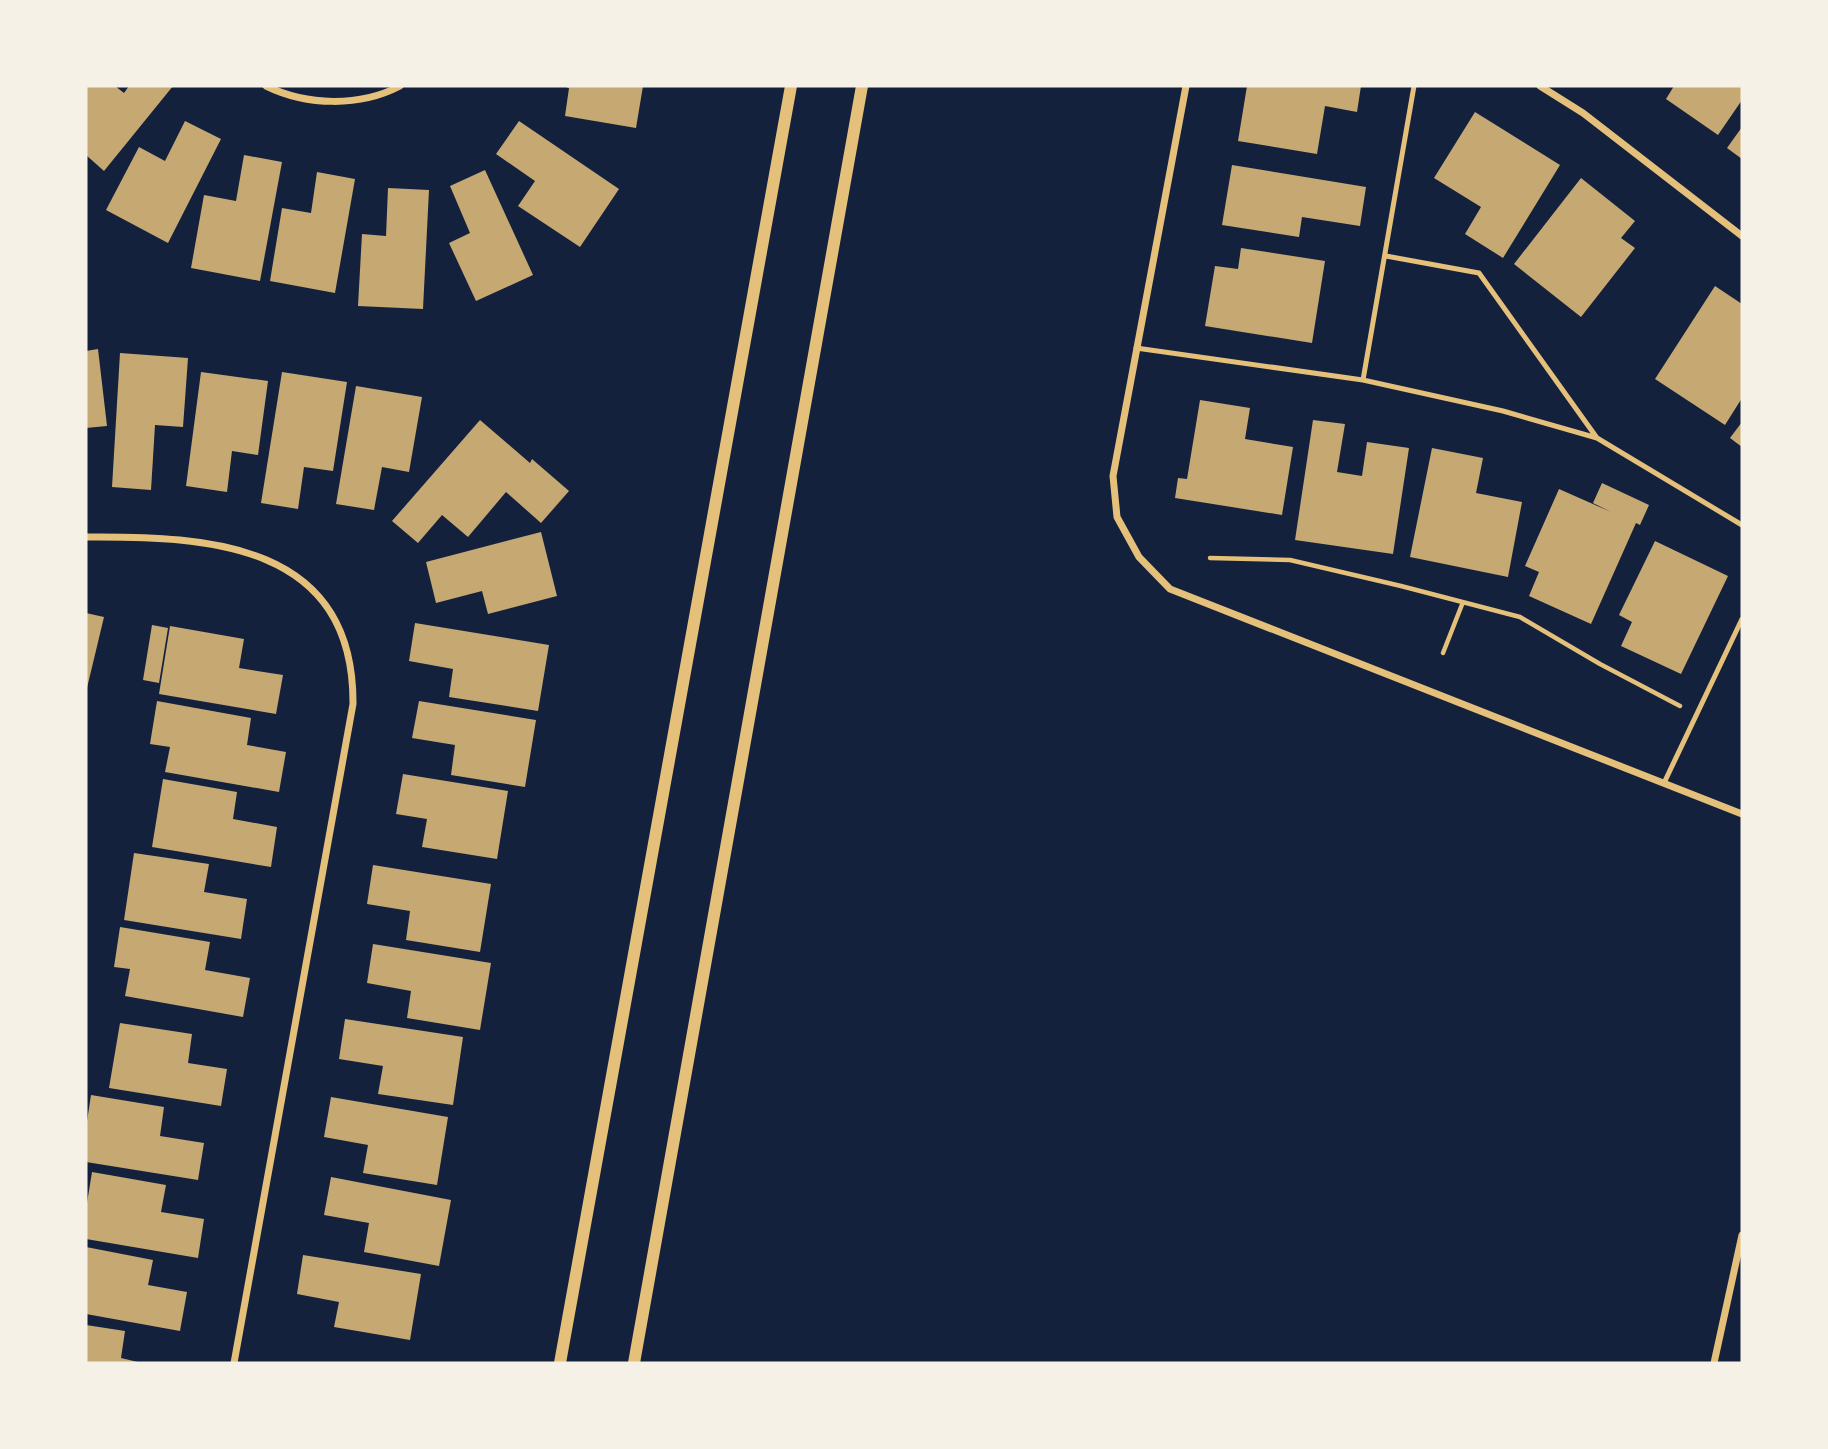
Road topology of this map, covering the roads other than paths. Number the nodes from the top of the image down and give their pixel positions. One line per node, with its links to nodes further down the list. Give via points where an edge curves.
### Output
1 (266, 86): 2 (street, via 320,101 346,101)
2 (400, 86)
3 (791, 86): 20 (street)
4 (862, 86): 21 (street)
5 (1186, 86): 10 (street)
6 (1414, 86): 9 (lane)
7 (1540, 86): 8 (street, via 1583,113)
8 (1742, 236)
9 (1386, 256): 11 (lane); 12 (lane, via 1479,273)
10 (1136, 348): 11 (lane); 16 (street, via 1113,476 1117,517 1139,557 1170,589)
11 (1363, 380): 12 (lane, via 1503,411)
12 (1597, 438): 13 (lane)
13 (1742, 525)
14 (86, 537): 19 (street, via 155,537 228,547 275,562 297,575 328,608 341,631 354,679)
15 (1742, 618): 16 (lane)
16 (1664, 783): 17 (street)
17 (1742, 814)
18 (1742, 1235): 22 (street)
19 (234, 1363)
20 (560, 1363)
21 (634, 1363)
22 (1714, 1363)

